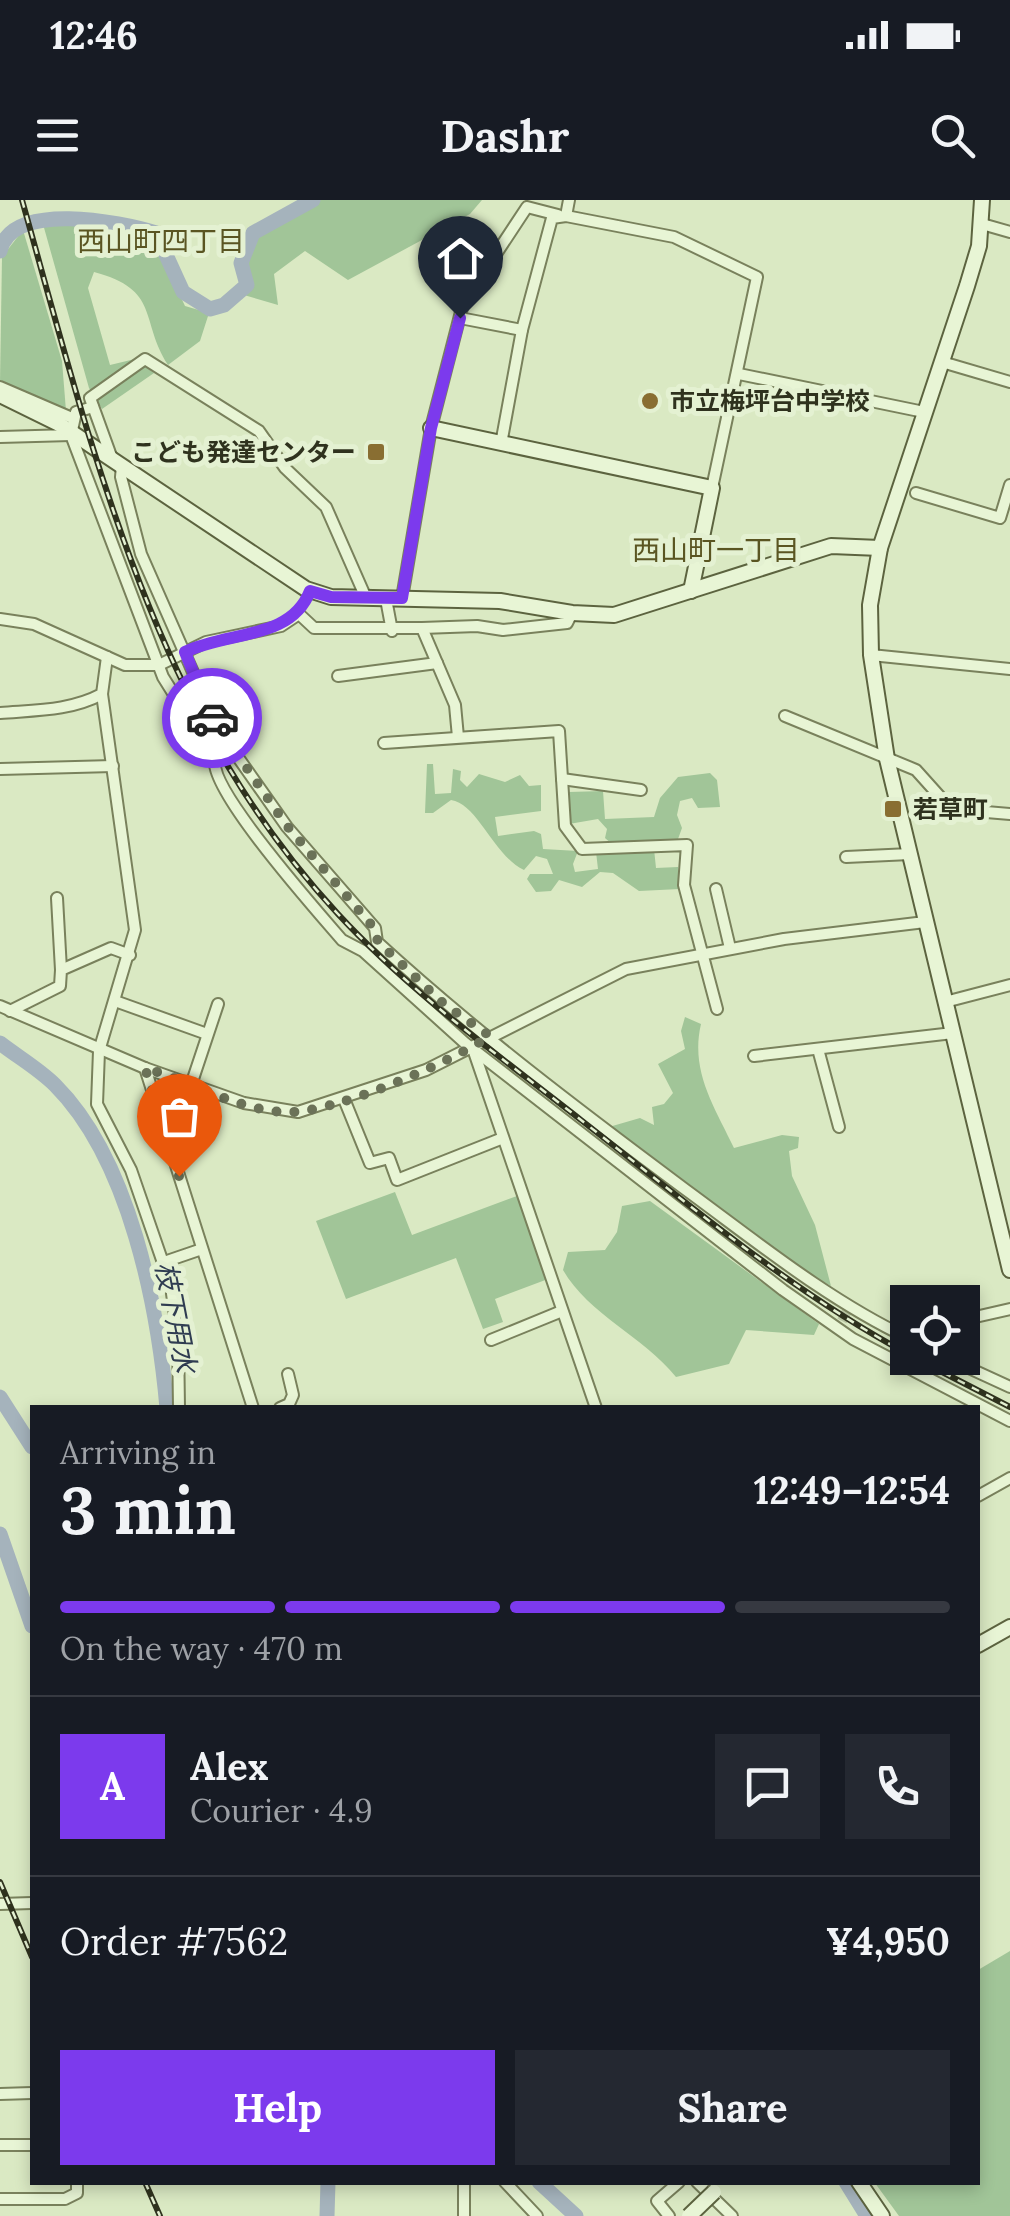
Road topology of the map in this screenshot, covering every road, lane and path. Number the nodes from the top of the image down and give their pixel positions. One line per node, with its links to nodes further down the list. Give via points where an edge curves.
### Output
1 (569, 200): 3 (street)
2 (982, 200): 4 (street)
3 (563, 216): 6 (street, via 527,207); 7 (street, via 550,221); 9 (street, via 674,237 757,277)
4 (982, 224): 5 (street); 8 (street)
5 (1010, 232)
6 (460, 318): 7 (street); 16 (street)
7 (522, 330): 18 (street)
8 (942, 362): 10 (street); 14 (street)
9 (739, 374): 14 (street); 21 (street)
10 (1010, 382)
11 (0, 387): 15 (street)
12 (0, 395): 15 (street)
13 (93, 407): 15 (street, via 76,412); 19 (street); 26 (street, via 90,398 145,360 252,425 326,506)
14 (924, 412): 23 (street)
15 (71, 428): 17 (street); 19 (street); 37 (street)
16 (431, 428): 18 (street); 27 (street)
17 (0, 437)
18 (501, 444): 21 (street)
19 (116, 461): 24 (street); 33 (street, via 140,554)
20 (1010, 484): 22 (street, via 1000,518)
21 (712, 488): 25 (street)
22 (916, 493)
23 (880, 548): 25 (street, via 831,546); 34 (street, via 870,605)
24 (310, 591): 26 (street); 29 (street)
25 (691, 591): 28 (street, via 614,614)
26 (366, 598): 27 (street)
27 (394, 598): 28 (street, via 500,601); 32 (street)
28 (572, 613): 31 (street, via 567,623 535,629)
29 (299, 614): 32 (street, via 314,628); 33 (street, via 281,626)
30 (0, 619): 35 (street, via 34,624)
31 (422, 628): 32 (street); 36 (street)
32 (392, 631)
33 (185, 652): 37 (street); 68 (street, via 202,700 232,751 374,928 378,942 444,1004)
34 (871, 656): 38 (street); 45 (street)
35 (108, 657): 37 (street); 40 (street)
36 (437, 663): 39 (street); 43 (street)
37 (159, 665): 69 (street, via 238,810 303,895 342,940)
38 (1010, 670)
39 (338, 676)
40 (102, 694): 41 (street, via 66,708); 46 (street)
41 (0, 713)
42 (786, 716): 45 (street)
43 (458, 736): 44 (street); 48 (street, via 557,730)
44 (384, 743)
45 (887, 758): 50 (street, via 916,770 951,810); 51 (street)
46 (112, 766): 47 (street); 58 (street, via 135,927)
47 (0, 769)
48 (562, 779): 49 (street); 57 (street, via 565,826 582,850 686,845 684,885)
49 (641, 790)
50 (1010, 814)
51 (910, 854): 52 (street); 55 (street)
52 (846, 856)
53 (716, 889): 56 (street)
54 (57, 898): 59 (street)
55 (925, 922): 56 (street); 62 (street)
56 (730, 948): 57 (street)
57 (702, 953): 65 (street); 68 (street, via 626,969)
58 (130, 955): 59 (street, via 112,948); 61 (street)
59 (61, 970): 64 (street, via 60,986)
60 (1010, 985): 62 (street)
61 (115, 1001): 67 (street); 71 (street)
62 (944, 1002): 66 (street)
63 (218, 1004): 67 (street)
64 (5, 1008): 71 (street)
65 (717, 1009)
66 (953, 1032): 70 (street); 80 (street)
67 (207, 1034): 74 (street)
68 (490, 1036): 69 (street); 83 (street, via 801,1275)
69 (472, 1048): 75 (street); 77 (street); 83 (street)
70 (818, 1049): 72 (street); 76 (street)
71 (99, 1051): 73 (street); 79 (street, via 97,1104 131,1170)
72 (754, 1056)
73 (145, 1068): 74 (street); 78 (street)
74 (192, 1082): 75 (street, via 282,1112)
75 (344, 1098): 77 (street, via 370,1163 389,1158 397,1180)
76 (839, 1127)
77 (503, 1138): 82 (street)
78 (202, 1249): 79 (street); 91 (street)
79 (164, 1262): 90 (street, via 178,1338)
80 (1010, 1270)
81 (1010, 1308): 84 (street)
82 (562, 1311): 86 (street); 93 (street)
83 (844, 1316): 85 (street); 94 (street)
84 (980, 1316)
85 (890, 1331)
86 (490, 1340)
87 (980, 1373): 89 (street)
88 (288, 1374): 92 (street, via 294,1395)
89 (1010, 1387)
90 (179, 1405)
91 (252, 1405)
92 (287, 1405)
93 (595, 1405)
94 (975, 1405)
95 (980, 1408): 96 (street)
96 (1010, 1420)
97 (1010, 1478): 98 (street)
98 (980, 1495)
99 (1010, 1627): 100 (street)
100 (980, 1644)
101 (30, 1903): 102 (street)
102 (0, 1904)
103 (0, 2094): 104 (street)
104 (30, 2094)
105 (0, 2145): 106 (street)
106 (30, 2145)
107 (77, 2185): 114 (street, via 77,2193 65,2199)
108 (464, 2185): 117 (street)
109 (508, 2185): 118 (street)
110 (676, 2185): 119 (street, via 657,2201)
111 (700, 2185): 116 (street)
112 (722, 2185): 115 (street, bridge)
113 (861, 2185): 121 (street)
114 (0, 2198)
115 (706, 2210): 120 (street, bridge)
116 (729, 2215)
117 (464, 2216)
118 (537, 2216)
119 (669, 2216)
120 (689, 2216)
121 (882, 2216)

